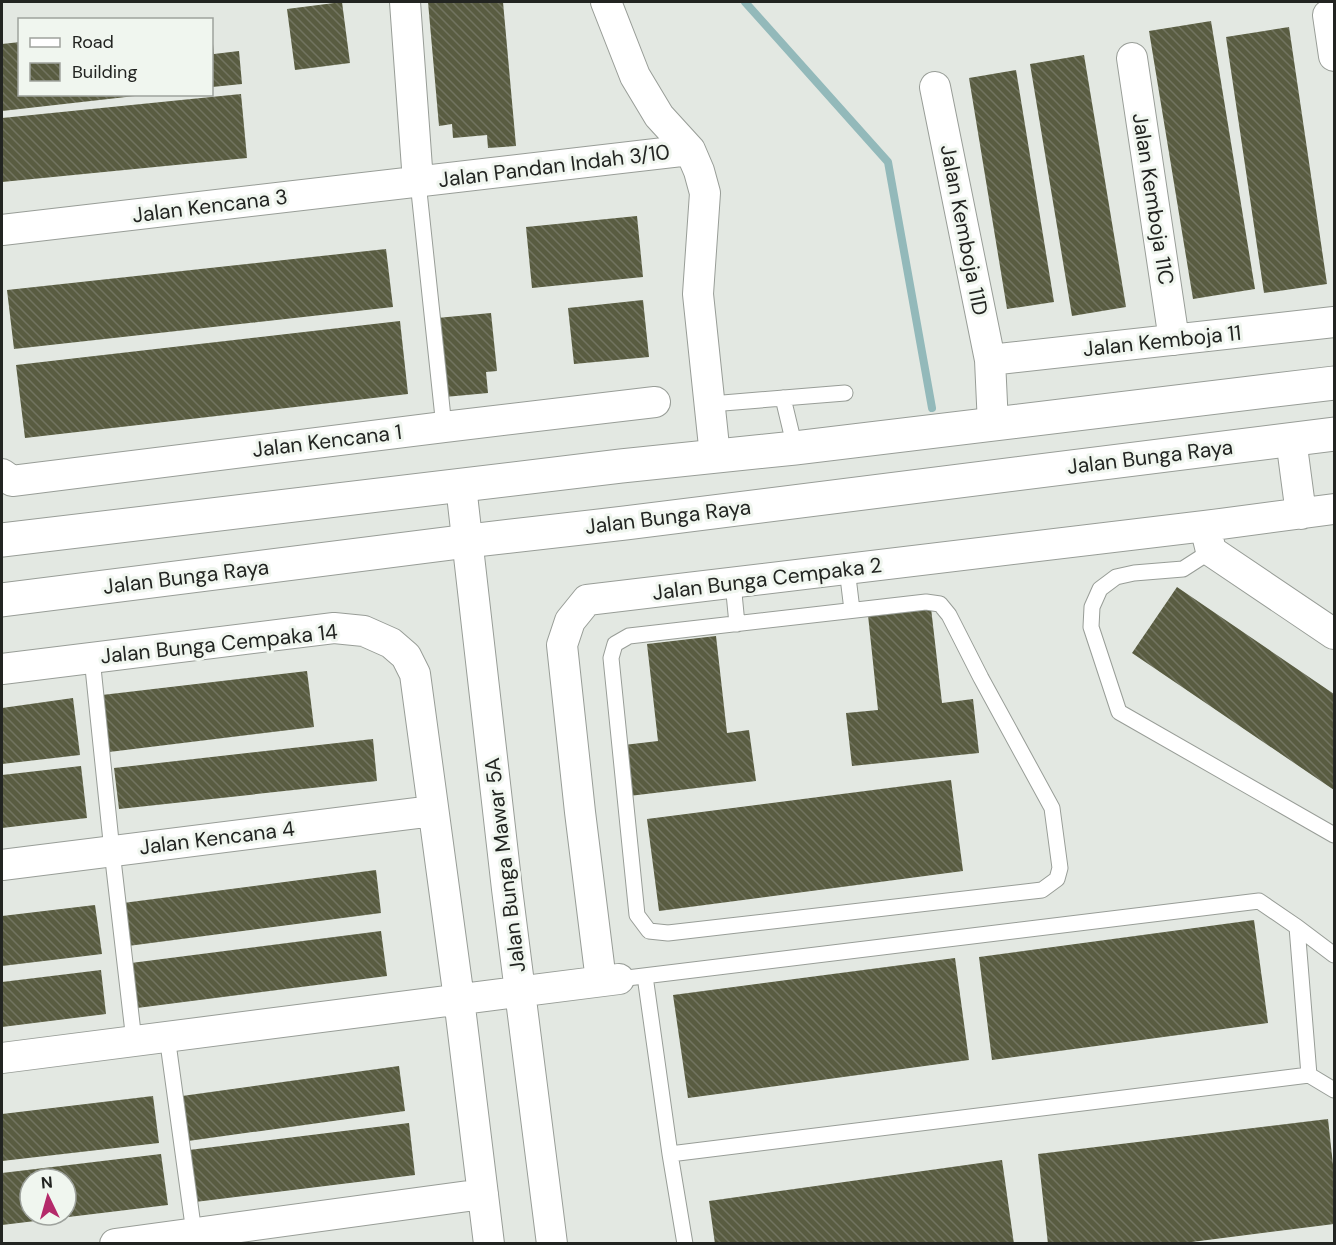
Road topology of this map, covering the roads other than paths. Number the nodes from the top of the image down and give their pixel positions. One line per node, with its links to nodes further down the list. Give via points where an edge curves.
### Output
1 (405, 2): 8 (street)
2 (606, 2): 7 (street, via 635,76 659,116)
3 (1328, 15): 4 (street)
4 (1335, 56)
5 (1132, 58): 11 (street, Jalan Kemboja 11C)
6 (935, 87): 12 (street, Jalan Kemboja 11D)
7 (690, 150): 8 (street, Jalan Pandan Indah 3/10); 17 (street, via 705,193 698,294)
8 (418, 182): 9 (street, Jalan Kencana 3); 19 (lane)
9 (2, 230)
10 (1335, 322): 11 (street, Jalan Kemboja 11)
11 (1174, 340): 12 (street, Jalan Kemboja 11)
12 (990, 367): 18 (street, Jalan Kemboja 11D)
13 (1335, 383): 18 (street)
14 (845, 393): 15 (lane)
15 (783, 398): 17 (lane); 22 (lane)
16 (655, 402): 19 (street, Jalan Kencana 1)
17 (711, 404): 23 (street)
18 (993, 418): 22 (street)
19 (444, 427): 24 (street, Jalan Kencana 1, via 12,481)
20 (1335, 434): 21 (street, Jalan Bunga Raya)
21 (1291, 439): 27 (street); 32 (street, Jalan Bunga Raya)
22 (795, 448): 23 (street)
23 (715, 456): 25 (street)
24 (2, 474)
25 (461, 486): 29 (street); 32 (street, Jalan Bunga Mawar 5A)
26 (1335, 509): 27 (street, Jalan Bunga Cempaka 2)
27 (1301, 514): 30 (street, Jalan Bunga Cempaka 2)
28 (2, 522): 29 (street)
29 (46, 534): 31 (street)
30 (1208, 538): 33 (street, Jalan Bunga Cempaka 2); 38 (street); 42 (lane, via 1183,569 1116,577 1100,589 1092,607 1091,627 1119,712)
31 (2, 540)
32 (468, 541): 35 (street, Jalan Bunga Raya); 48 (street, Jalan Bunga Mawar 5A)
33 (847, 569): 34 (street, Jalan Bunga Cempaka 2); 36 (lane)
34 (733, 583): 37 (lane); 47 (street, Jalan Bunga Cempaka 2, via 587,600 570,621 562,645 580,812)
35 (2, 600)
36 (852, 610): 37 (lane); 37 (lane, via 926,602 940,604 949,615 1052,808 1060,868 1057,879 1042,890 668,933 649,931 637,915 611,658 615,644 629,636)
37 (737, 624)
38 (1335, 634)
39 (92, 658): 40 (street, Jalan Bunga Cempaka 14); 41 (street, Jalan Bunga Cempaka 14, via 334,628 364,632 391,643 406,656 415,674); 43 (lane)
40 (2, 669)
41 (433, 812): 43 (street, Jalan Kencana 4); 49 (street, Jalan Bunga Cempaka 14)
42 (1333, 830)
43 (112, 851): 44 (street, Jalan Kencana 4); 51 (lane)
44 (2, 865)
45 (1297, 927): 46 (lane); 47 (lane, via 1259,901); 53 (lane)
46 (1335, 955)
47 (621, 978): 48 (street); 55 (lane)
48 (521, 991): 49 (street); 61 (street, Jalan Bunga Mawar 5A)
49 (459, 999): 50 (street); 56 (street, Jalan Bunga Cempaka 14)
50 (167, 1036): 51 (street); 58 (lane)
51 (134, 1041): 52 (street)
52 (2, 1058)
53 (1309, 1075): 54 (lane); 55 (lane)
54 (1335, 1090)
55 (670, 1154): 62 (lane)
56 (483, 1194): 57 (street); 60 (street, Jalan Bunga Cempaka 14)
57 (287, 1232): 58 (street)
58 (194, 1233): 59 (street)
59 (115, 1244)
60 (489, 1244)
61 (552, 1244)
62 (685, 1244)

